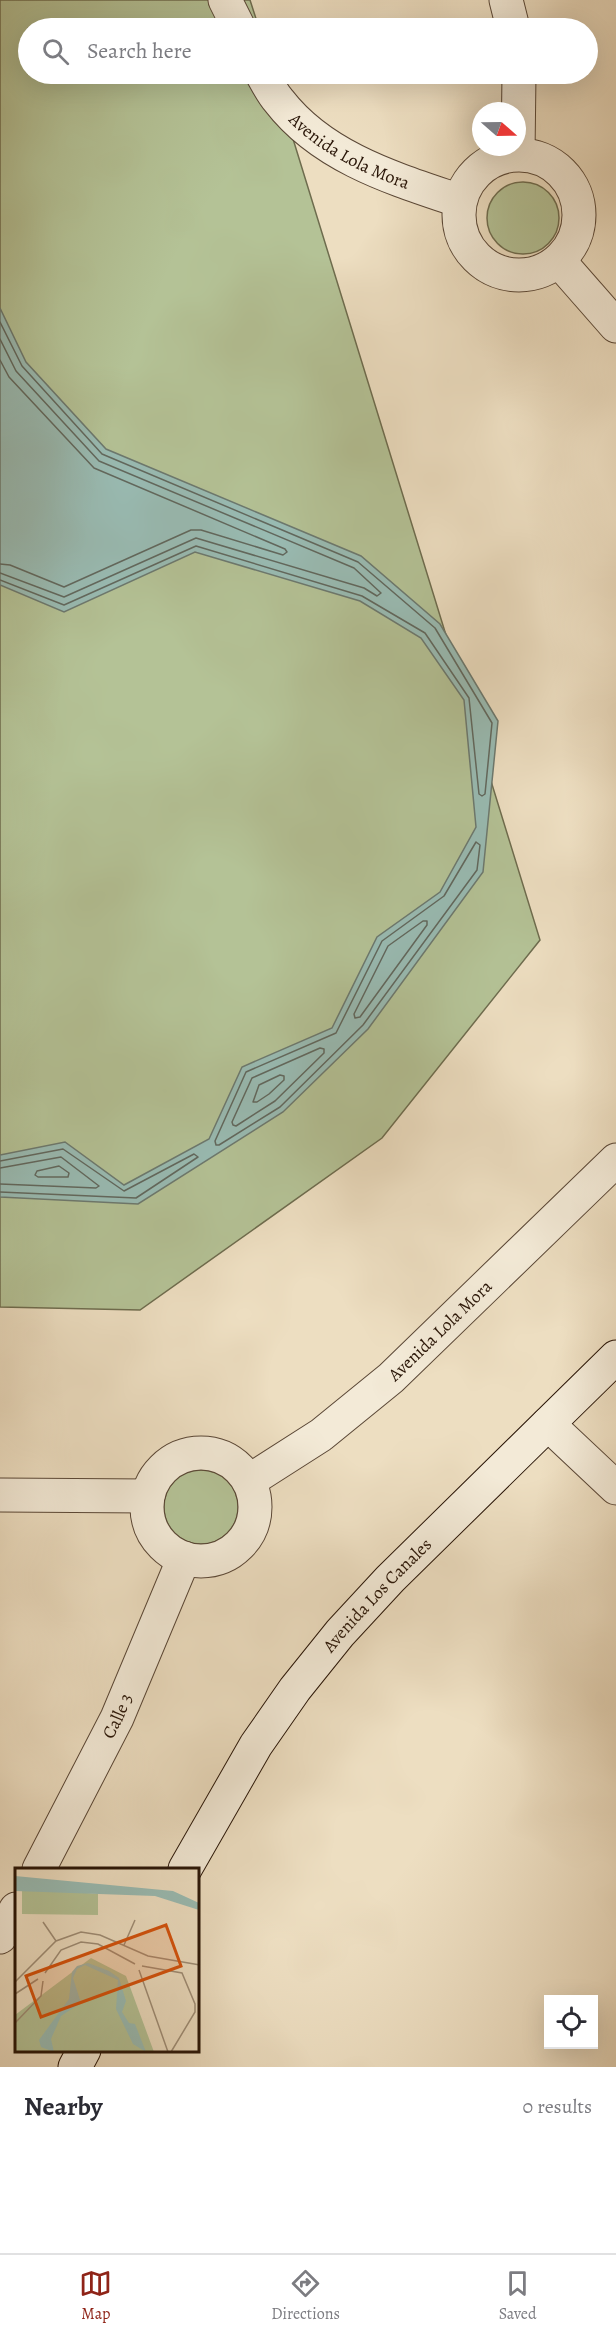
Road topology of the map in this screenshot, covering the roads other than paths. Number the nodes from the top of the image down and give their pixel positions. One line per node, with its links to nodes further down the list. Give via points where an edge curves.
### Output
1 (225, 0): 3 (street)
2 (506, 0): 4 (street)
3 (233, 18)
4 (510, 18)
5 (268, 84): 10 (street, Avenida Lola Mora, via 312,135 356,162)
6 (519, 84): 7 (street)
7 (519, 102)
8 (526, 155): 11 (street, via 553,164 576,193 580,211 578,230)
9 (508, 156): 10 (street, via 481,168)
10 (460, 201): 11 (street, via 458,220 463,238 473,255 488,267 524,276 543,272)
11 (559, 261): 12 (street)
12 (616, 327)
13 (616, 1160): 16 (street, Avenida Lola Mora, via 391,1378 321,1435)
14 (616, 1358): 15 (street, Avenida Los Canales)
15 (548, 1424): 17 (street); 22 (street, Avenida Los Canales, via 334,1641 256,1745)
16 (249, 1481): 19 (street, via 225,1458 194,1453 164,1468); 20 (street, via 255,1497 255,1514 240,1545 226,1556 209,1561)
17 (616, 1488)
18 (0, 1495): 19 (street)
19 (148, 1496): 20 (street, via 152,1530 162,1545)
20 (184, 1558): 21 (street, Calle 3, via 117,1718)
21 (40, 1868)
22 (187, 1868)
23 (15, 1911): 24 (street)
24 (0, 1937)
25 (83, 2052): 26 (street)
26 (75, 2067)

